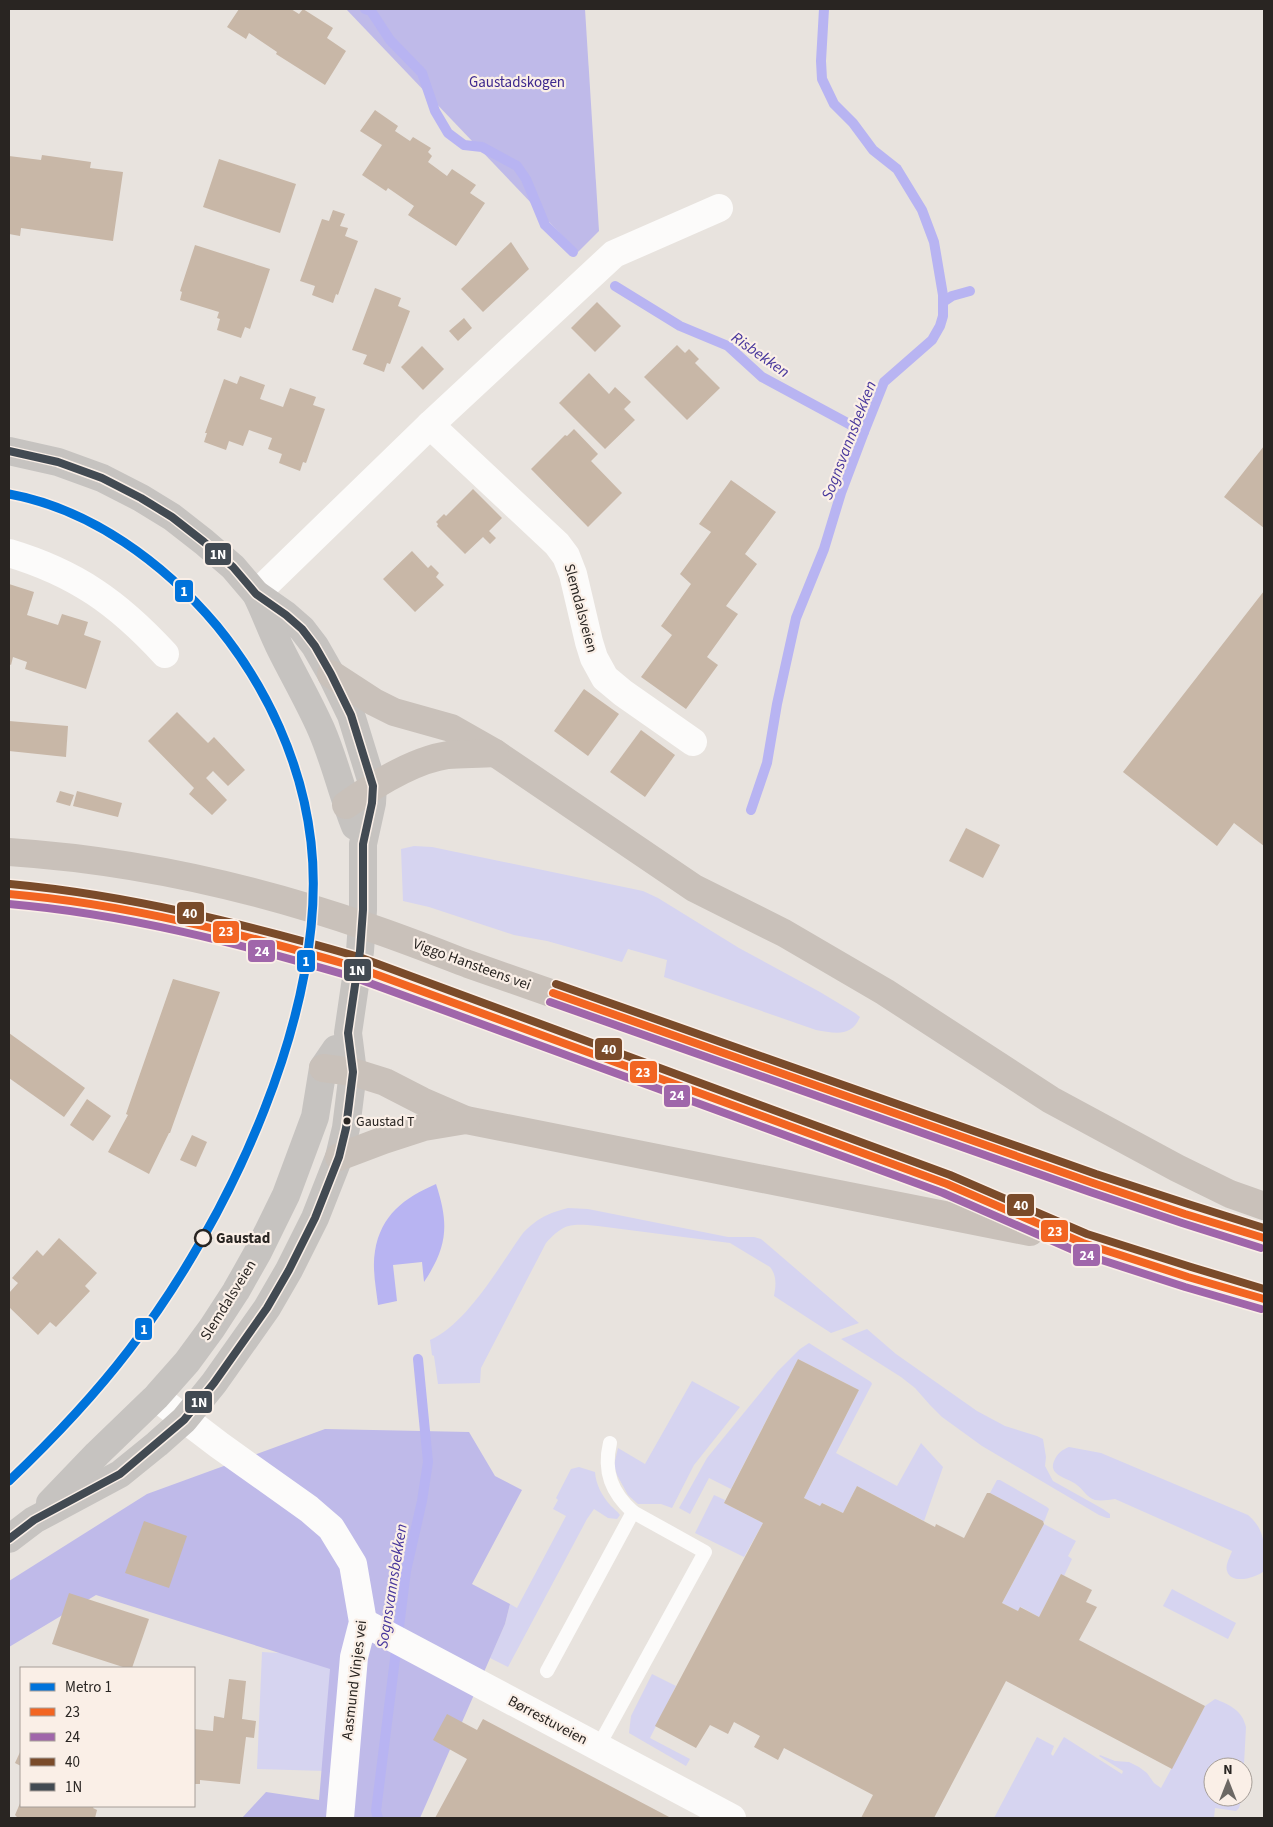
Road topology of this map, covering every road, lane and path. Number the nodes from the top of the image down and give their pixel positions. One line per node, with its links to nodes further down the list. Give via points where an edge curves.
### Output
1 (719, 208): 2 (street, via 614,254)
2 (430, 425): 5 (street); 8 (street, Slemdalsveien, via 566,556 592,650 605,678)
3 (9, 451): 5 (main road, Slemdalsveien, via 58,462 102,478 141,498 204,542 233,567)
4 (9, 553): 6 (street, via 54,568 79,581 143,630)
5 (256, 594): 7 (main road, Slemdalsveien, via 302,629); 11 (main road, Slemdalsveien, via 322,730)
6 (165, 654)
7 (331, 674): 9 (highway, via 394,712 451,728); 10 (main road, Slemdalsveien, via 351,715)
8 (693, 742)
9 (495, 753): 10 (highway, via 446,756 406,769); 20 (highway, via 694,888 784,933 885,992 1051,1100 1177,1168 1230,1194)
10 (373, 786): 11 (highway); 12 (main road, Slemdalsveien)
11 (346, 804): 12 (main road, Slemdalsveien)
12 (363, 844): 15 (main road, Slemdalsveien, via 360,951)
13 (9, 852): 21 (highway, Viggo Hansteens vei, via 104,862 237,888 367,926 1093,1184)
14 (9, 894): 22 (highway, via 155,916 285,946 356,967 948,1184)
15 (349, 1022): 16 (main road, Slemdalsveien); 17 (main road, Slemdalsveien)
16 (323, 1068): 17 (highway); 24 (main road, Slemdalsveien, via 314,1117 286,1195 258,1252 212,1328)
17 (353, 1072): 18 (highway, via 385,1082); 19 (main road, Slemdalsveien)
18 (466, 1120): 19 (highway, via 424,1127); 22 (highway)
19 (339, 1157): 25 (main road, Slemdalsveien, via 314,1218 267,1308)
20 (1264, 1206)
21 (1264, 1238)
22 (1083, 1243): 23 (highway)
23 (1264, 1299)
24 (156, 1397): 25 (street, Aasmund Vinjes vei); 28 (main road, Slemdalsveien)
25 (184, 1420): 28 (main road, Slemdalsveien, via 120,1474); 30 (street, Aasmund Vinjes vei, via 331,1528 354,1564)
26 (610, 1443): 27 (lane, via 606,1456 610,1480 620,1500)
27 (633, 1512): 31 (lane); 32 (lane, via 706,1552)
28 (34, 1520): 29 (main road, Slemdalsveien)
29 (9, 1539)
30 (370, 1626): 32 (street, Børrestuveien); 33 (street, Aasmund Vinjes vei, via 354,1657)
31 (547, 1671)
32 (598, 1747): 34 (street, Børrestuveien)
33 (340, 1818)
34 (732, 1818)

